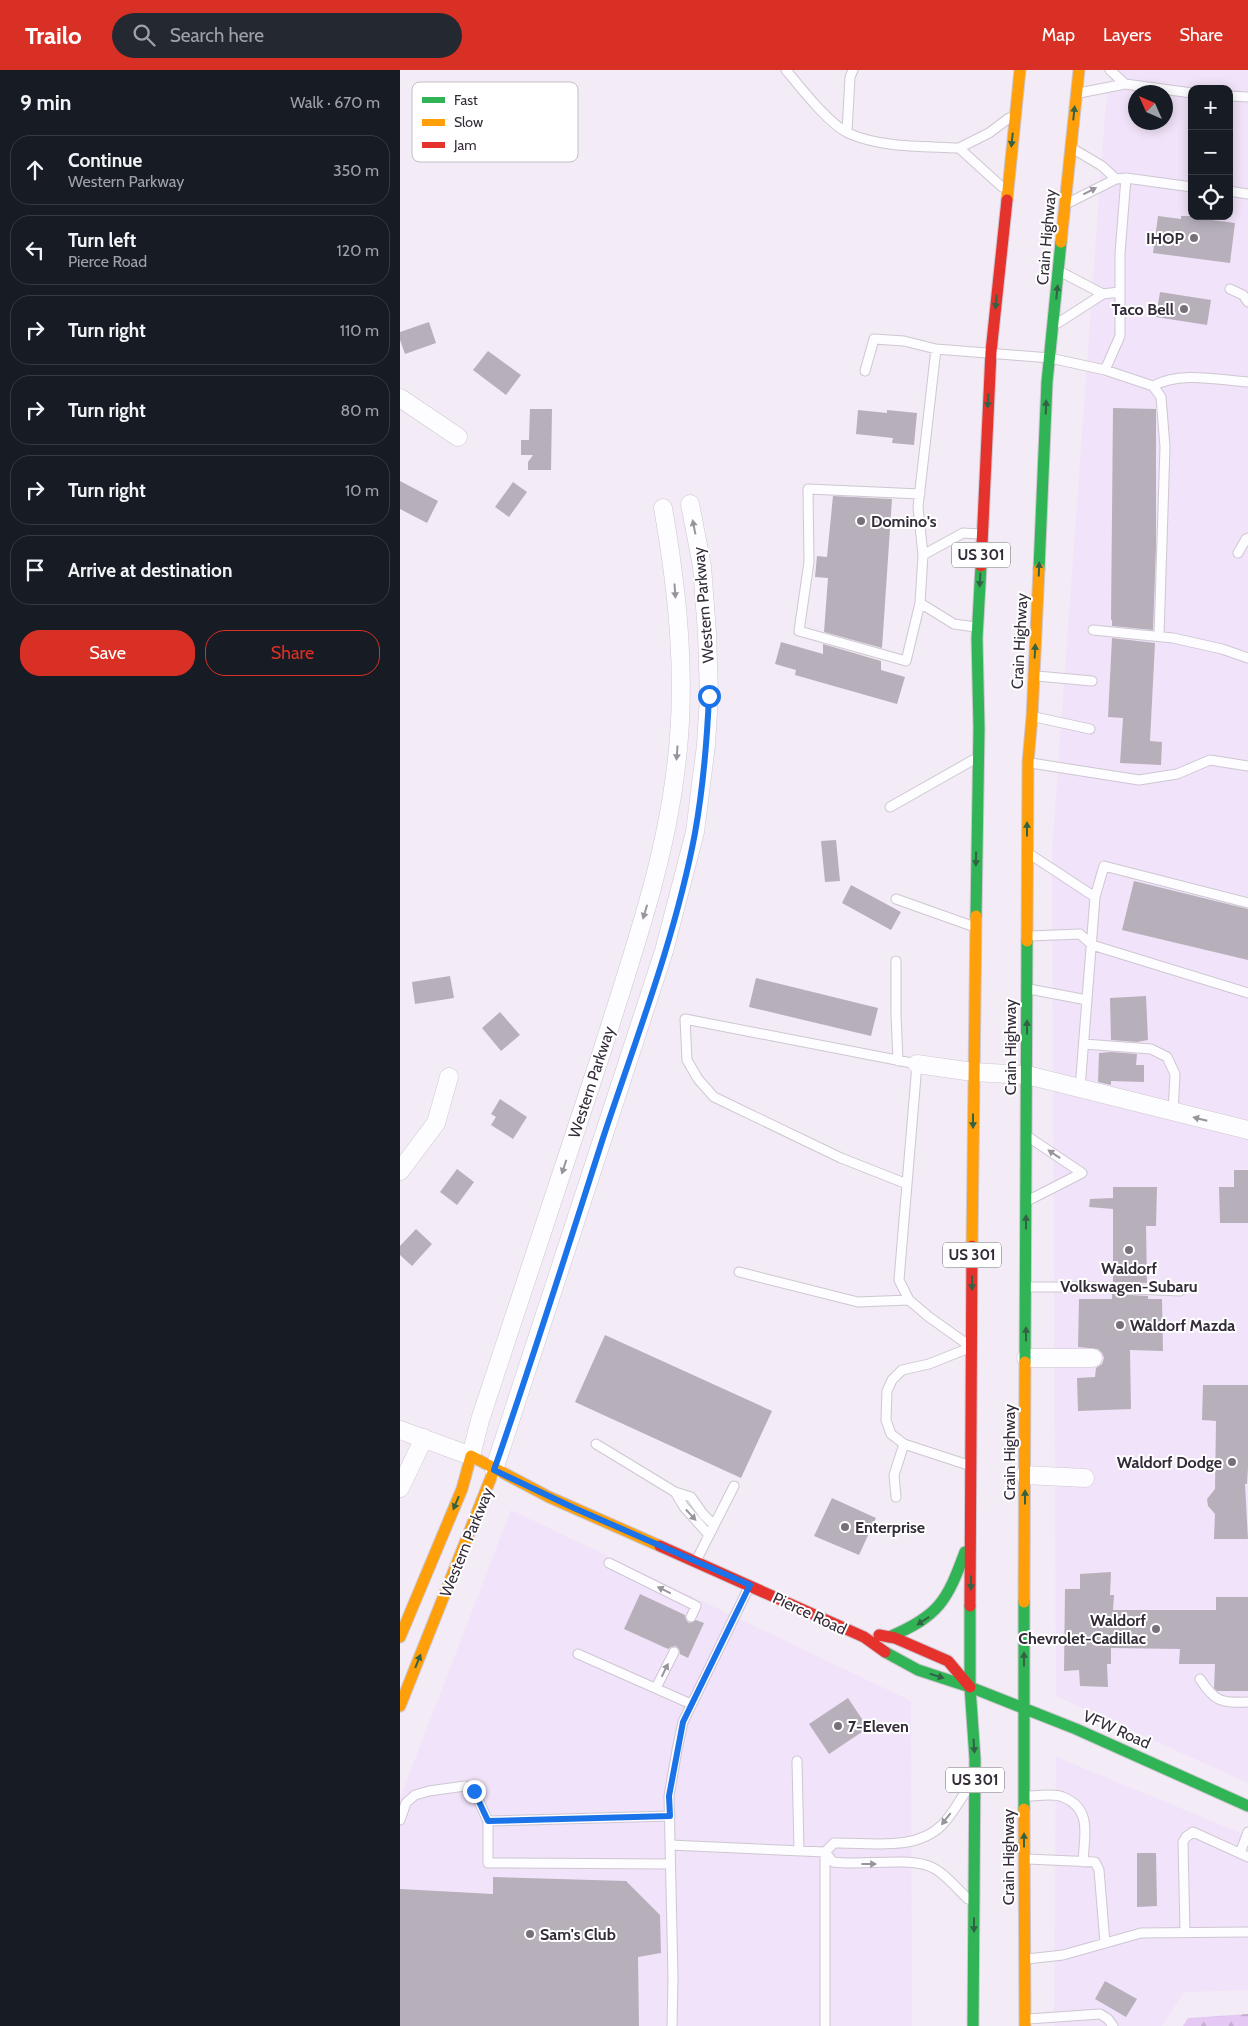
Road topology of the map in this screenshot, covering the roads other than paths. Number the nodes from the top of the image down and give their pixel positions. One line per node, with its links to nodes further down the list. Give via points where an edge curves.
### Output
1 (786, 70): 12 (lane, via 825,114)
2 (853, 70): 12 (lane)
3 (1020, 70): 11 (main road, Crain Highway / US 301)
4 (1079, 70): 8 (main road, Crain Highway / US 301)
5 (1110, 70): 6 (lane)
6 (1126, 84): 7 (lane); 8 (lane)
7 (1188, 92)
8 (1076, 94): 14 (main road, Crain Highway / US 301, one-way to 8)
9 (1233, 96): 10 (lane)
10 (1248, 97)
11 (1015, 114): 13 (lane, via 989,133); 18 (main road, Crain Highway / US 301, one-way to 18)
12 (847, 132): 13 (lane, via 883,143)
13 (958, 148): 18 (lane)
14 (1070, 148): 16 (lane, via 1102,166); 21 (main road, Crain Highway / US 301)
15 (1126, 178): 16 (lane); 17 (lane); 24 (lane)
16 (1116, 179): 21 (lane, one-way to 16)
17 (1188, 186)
18 (1007, 192): 29 (main road, Crain Highway / US 301, one-way to 29)
19 (1233, 192): 20 (lane)
20 (1248, 194)
21 (1065, 205): 22 (main road, Crain Highway / US 301)
22 (1059, 271): 25 (lane); 27 (main road, Crain Highway / US 301, one-way to 22)
23 (1230, 290): 26 (lane, via 1244,295)
24 (1119, 292): 25 (lane); 31 (lane, via 1120,336)
25 (1103, 294): 27 (lane)
26 (1248, 302)
27 (1053, 326): 30 (main road, Crain Highway / US 301)
28 (936, 349): 29 (lane); 32 (lane, via 904,341 874,339); 37 (lane)
29 (990, 352): 30 (lane); 40 (main road, Crain Highway / US 301, one-way to 40)
30 (1050, 358): 31 (lane); 49 (main road, Crain Highway / US 301, one-way to 30)
31 (1105, 370): 34 (lane)
32 (865, 371)
33 (1248, 382): 34 (lane, via 1181,378 1165,380)
34 (1154, 386): 47 (lane, via 1162,397 1165,447)
35 (400, 398): 36 (street)
36 (458, 437)
37 (920, 494): 43 (lane, via 918,507); 44 (lane, via 808,489 809,562 799,631 906,660)
38 (690, 504): 94 (street, Western Parkway, one-way to 38, via 664,951 695,832 709,696 702,566)
39 (663, 508): 92 (street, Western Parkway, one-way to 92, via 673,563 681,704 676,767 658,867)
40 (982, 534): 43 (lane, via 963,533); 45 (main road, Crain Highway / US 301, one-way to 45)
41 (1248, 538): 42 (lane)
42 (1238, 553)
43 (923, 555): 44 (lane)
44 (920, 603): 45 (lane, via 954,624)
45 (978, 627): 53 (main road, Crain Highway / US 301)
46 (1093, 630): 47 (lane)
47 (1159, 636): 48 (lane)
48 (1248, 658)
49 (1034, 675): 50 (lane); 51 (main road, Crain Highway / US 301)
50 (1092, 681)
51 (1032, 717): 52 (lane); 54 (main road, Crain Highway / US 301)
52 (1090, 729)
53 (978, 758): 56 (lane); 61 (main road, Crain Highway / US 301, one-way to 61)
54 (1028, 762): 55 (lane, via 1139,780 1177,774 1210,760); 57 (main road, Crain Highway / US 301, one-way to 54)
55 (1248, 766)
56 (890, 807)
57 (1027, 853): 58 (lane); 62 (main road, Crain Highway / US 301)
58 (1096, 897): 60 (lane, via 1104,866); 63 (lane)
59 (896, 898): 61 (lane)
60 (1248, 903)
61 (975, 927): 71 (main road, Crain Highway / US 301)
62 (1026, 936): 63 (lane, via 1080,934); 65 (main road, Crain Highway / US 301)
63 (1092, 945): 66 (lane); 67 (lane)
64 (896, 961): 69 (lane)
65 (1027, 988): 67 (lane); 72 (main road, Crain Highway / US 301, one-way to 65)
66 (1248, 993)
67 (1087, 1000): 68 (lane)
68 (1084, 1044): 74 (lane); 75 (lane, via 1151,1049 1166,1057 1175,1074)
69 (898, 1061): 70 (lane); 79 (lane, via 685,1019 687,1060 714,1097 841,1158)
70 (917, 1064): 71 (street); 79 (lane)
71 (973, 1072): 72 (street); 85 (main road, Crain Highway / US 301, one-way to 85)
72 (1026, 1075): 74 (street); 77 (main road, Crain Highway / US 301)
73 (449, 1077): 78 (street, via 436,1122)
74 (1080, 1090): 75 (street)
75 (1173, 1112): 76 (street, one-way to 75)
76 (1248, 1130)
77 (1026, 1135): 80 (main road, Crain Highway / US 301); 80 (lane, one-way to 77, via 1082,1173)
78 (400, 1171)
79 (908, 1184): 84 (lane, via 899,1280)
80 (1026, 1201): 82 (main road, Crain Highway / US 301, one-way to 80)
81 (739, 1272): 84 (lane, via 858,1302)
82 (1026, 1288): 83 (lane, via 1089,1287); 86 (main road, Crain Highway / US 301, one-way to 82)
83 (1180, 1292)
84 (909, 1300): 85 (lane)
85 (972, 1347): 91 (lane, via 930,1364 902,1370 892,1380 886,1391 886,1420 891,1434); 93 (main road, Crain Highway / US 301)
86 (1026, 1358): 87 (street); 95 (main road, Crain Highway / US 301)
87 (1093, 1358)
88 (400, 1430): 89 (street, Pierce Road)
89 (424, 1438): 92 (street, Pierce Road); 98 (street)
90 (596, 1444): 99 (lane)
91 (904, 1444): 93 (lane); 100 (lane, via 894,1475)
92 (471, 1456): 94 (main road, Pierce Road); 108 (main road, Western Parkway, one-way to 108, via 462,1489)
93 (971, 1466): 102 (main road, Crain Highway / US 301)
94 (494, 1470): 104 (main road, Pierce Road); 118 (main road, Western Parkway, one-way to 94)
95 (1025, 1474): 96 (street); 119 (main road, Crain Highway / US 301, one-way to 95)
96 (1085, 1478)
97 (734, 1486): 101 (lane)
98 (400, 1488)
99 (675, 1492): 101 (lane, via 691,1498); 103 (lane, one-way to 103)
100 (896, 1497)
101 (714, 1525): 103 (lane)
102 (971, 1534): 110 (main road, one-way to 110, via 954,1582 935,1613); 114 (main road, Crain Highway / US 301, one-way to 114)
103 (709, 1535): 104 (lane)
104 (696, 1561): 106 (main road, Pierce Road)
105 (609, 1564): 107 (lane, one-way to 105, via 696,1606)
106 (750, 1585): 109 (main road, Pierce Road); 117 (lane)
107 (690, 1617)
108 (400, 1637)
109 (864, 1637): 110 (main road, Pierce Road, via 876,1634); 114 (main road, Pierce Road, one-way to 114, via 918,1670)
110 (889, 1637): 114 (main road, Pierce Road, via 948,1661)
111 (674, 1652): 115 (lane, one-way to 111)
112 (578, 1654): 115 (lane)
113 (1200, 1679): 116 (lane, via 1220,1701)
114 (970, 1687): 119 (main road, VFW Road); 121 (main road, Crain Highway / US 301, one-way to 121)
115 (656, 1688): 117 (lane)
116 (1248, 1702)
117 (691, 1704): 124 (lane, via 677,1750 669,1796)
118 (400, 1706)
119 (1024, 1708): 122 (main road, Crain Highway / US 301); 123 (main road, VFW Road)
120 (797, 1761): 129 (lane)
121 (975, 1780): 130 (lane, one-way to 130, via 942,1825 928,1834 906,1843 834,1843); 135 (main road, Crain Highway / US 301)
122 (1024, 1795): 132 (main road, Crain Highway / US 301, one-way to 122); 133 (lane, via 1063,1797 1079,1808 1085,1819)
123 (1248, 1806)
124 (670, 1816): 126 (lane); 128 (lane)
125 (400, 1820): 126 (lane, via 406,1803 415,1795 465,1786 474,1791)
126 (488, 1821): 134 (lane, via 488,1863)
127 (1248, 1832): 131 (lane)
128 (670, 1845): 129 (lane); 134 (lane)
129 (799, 1851): 130 (lane)
130 (825, 1852): 135 (lane, one-way to 135, via 833,1862 839,1863 927,1866 944,1876); 142 (lane)
131 (1244, 1855): 137 (lane, via 1193,1832 1182,1842)
132 (1024, 1859): 133 (lane); 139 (main road, Crain Highway / US 301)
133 (1083, 1862): 138 (lane, via 1095,1862 1099,1870)
134 (670, 1864): 141 (lane)
135 (974, 1905): 143 (main road, Crain Highway / US 301, one-way to 143)
136 (1248, 1932): 137 (lane)
137 (1185, 1933): 138 (lane, via 1141,1933)
138 (1105, 1943): 139 (lane)
139 (1025, 1960): 140 (main road, Crain Highway / US 301)
140 (1025, 2023): 144 (lane, via 1100,2014)
141 (672, 2026)
142 (825, 2026)
143 (973, 2026)
144 (1113, 2026)

